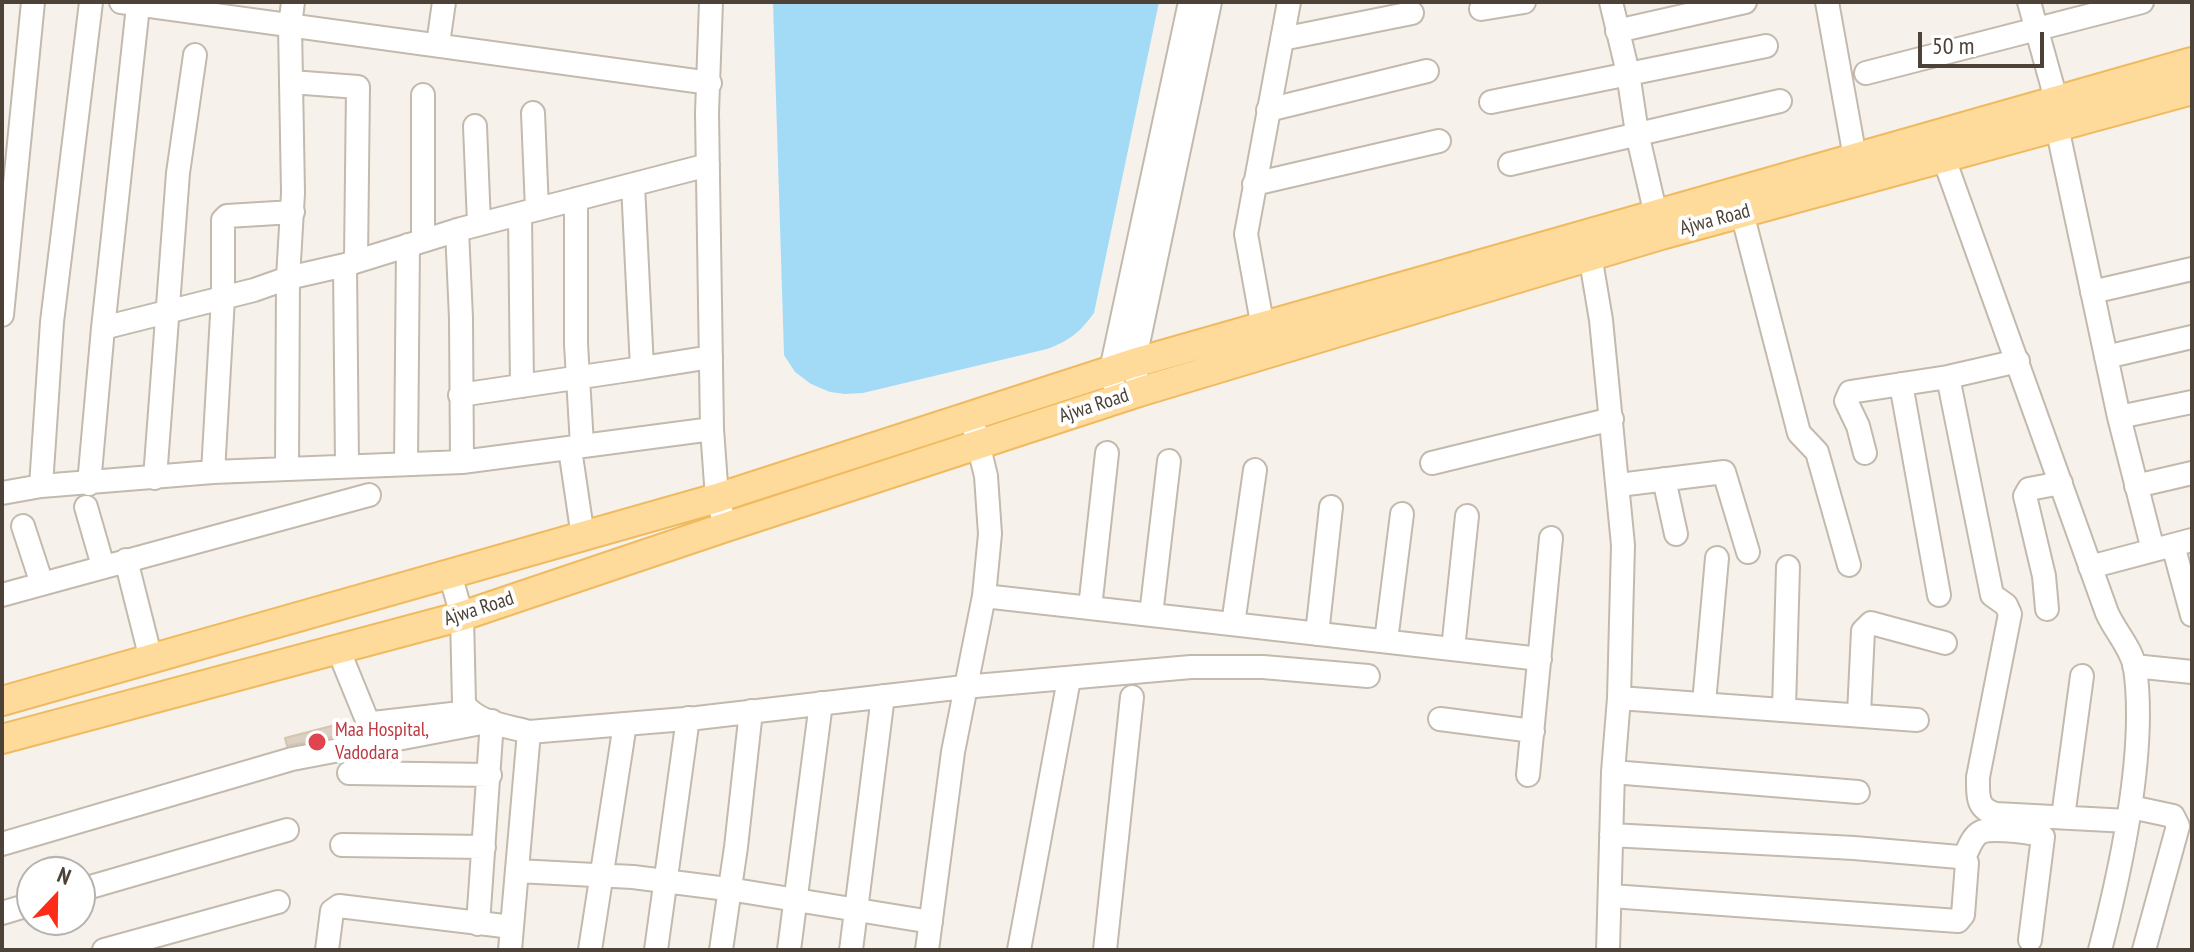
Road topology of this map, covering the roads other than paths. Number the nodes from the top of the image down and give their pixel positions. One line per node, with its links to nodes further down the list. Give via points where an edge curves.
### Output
1 (33, 2): 62 (street)
2 (91, 2): 100 (street, via 52,322)
3 (293, 2): 18 (street)
4 (444, 2): 22 (street)
5 (711, 2): 30 (street)
6 (1190, 2): 69 (street)
7 (1210, 2): 69 (street)
8 (1289, 2): 21 (street)
9 (1524, 2): 16 (street)
10 (1611, 2): 20 (street)
11 (1745, 2): 20 (street)
12 (1827, 2): 44 (street)
13 (2029, 2): 19 (street)
14 (2142, 2): 19 (street)
15 (130, 4): 18 (street); 63 (street)
16 (1481, 9)
17 (1412, 13): 21 (street)
18 (290, 26): 22 (street); 29 (street)
19 (2036, 29): 28 (street); 37 (street)
20 (1617, 31): 27 (street)
21 (1282, 39): 35 (street)
22 (438, 44): 30 (street)
23 (1766, 46): 27 (street)
24 (195, 55): 61 (street)
25 (2192, 62): 37 (main road, Ajwa Road)
26 (1427, 71): 35 (street)
27 (1628, 73): 34 (street); 39 (street)
28 (1866, 73)
29 (291, 82): 48 (street); 56 (street, via 358,87)
30 (710, 83): 43 (street)
31 (2192, 90): 37 (main road, Ajwa Road)
32 (423, 95): 54 (street)
33 (1780, 101): 39 (street)
34 (1491, 102)
35 (1268, 110): 45 (street)
36 (533, 113): 49 (street)
37 (2057, 113): 41 (main road, Ajwa Road); 44 (main road, Ajwa Road); 59 (street)
38 (475, 126): 51 (street)
39 (1637, 133): 42 (street); 52 (street)
40 (1439, 141): 45 (street)
41 (1943, 156): 44 (main road, Ajwa Road); 68 (street)
42 (1510, 164)
43 (708, 165): 46 (street); 66 (street)
44 (1857, 168): 50 (main road, Ajwa Road); 52 (main road, Ajwa Road)
45 (1254, 184): 65 (street, via 1246,234)
46 (633, 185): 47 (street); 70 (street)
47 (576, 199): 49 (street); 72 (street)
48 (293, 212): 58 (street); 60 (street, via 223,220)
49 (529, 212): 51 (street); 74 (street)
50 (1742, 213): 52 (main road, Ajwa Road); 118 (street, via 1799,433 1817,452)
51 (479, 224): 53 (street)
52 (1658, 224): 55 (main road, Ajwa Road); 65 (main road, Ajwa Road)
53 (457, 230): 54 (street); 75 (street)
54 (416, 242): 56 (street); 89 (street)
55 (1590, 255): 65 (main road, Ajwa Road); 80 (street)
56 (350, 263): 58 (street); 90 (street)
57 (2192, 269): 59 (street)
58 (288, 278): 60 (street); 91 (street)
59 (2092, 292): 67 (street)
60 (223, 298): 61 (street); 93 (street)
61 (165, 313): 63 (street); 95 (street)
62 (2, 315)
63 (103, 328): 98 (street)
64 (2192, 337): 67 (street)
65 (1266, 340): 69 (main road, Ajwa Road); 76 (main road, Ajwa Road)
66 (711, 357): 70 (street); 81 (street)
67 (2106, 357): 79 (street)
68 (2018, 361): 71 (street); 97 (street)
69 (1122, 366): 76 (street); 78 (main road, Ajwa Road)
70 (642, 368): 72 (street)
71 (1948, 377): 73 (street); 170 (street, via 1992,595 2010,614 1978,777 1978,801 1996,814)
72 (577, 379): 74 (street); 83 (street)
73 (1901, 384): 85 (street, via 1846,397); 125 (street)
74 (522, 386): 75 (street)
75 (460, 395): 87 (street)
76 (1128, 395): 82 (main road, Ajwa Road)
77 (2192, 402): 79 (street)
78 (971, 415): 82 (street); 104 (main road, Ajwa Road)
79 (2119, 417): 101 (street)
80 (1612, 419): 88 (street); 99 (street)
81 (712, 429): 83 (street); 104 (street)
82 (979, 444): 110 (main road, Ajwa Road); 126 (street, via 990,534)
83 (576, 447): 87 (street); 112 (street)
84 (1107, 453): 127 (street)
85 (1865, 453)
86 (1169, 461): 129 (street)
87 (462, 462): 89 (street)
88 (1432, 463)
89 (406, 464): 90 (street)
90 (347, 466): 91 (street)
91 (287, 469): 93 (street)
92 (1255, 470): 132 (street)
93 (213, 472): 95 (street)
94 (2192, 473): 101 (street)
95 (155, 478): 98 (street)
96 (1664, 479): 99 (street); 111 (street); 115 (street, via 1724,472)
97 (2061, 483): 121 (street); 128 (street, via 2029,489 2025,496)
98 (89, 484): 100 (street)
99 (1619, 485): 148 (street)
100 (41, 486): 102 (street)
101 (2136, 486): 114 (street)
102 (2, 493)
103 (369, 495): 117 (street)
104 (717, 498): 110 (street); 112 (main road, Ajwa Road)
105 (86, 507): 119 (street)
106 (1331, 507): 133 (street)
107 (1402, 514): 134 (street)
108 (1467, 516): 137 (street)
109 (23, 526): 123 (street)
110 (726, 527): 131 (main road, Ajwa Road)
111 (1676, 534)
112 (583, 537): 122 (main road, Ajwa Road)
113 (1551, 538): 139 (street)
114 (2173, 545): 121 (street); 130 (street)
115 (1748, 552)
116 (1717, 558): 151 (street)
117 (126, 560): 119 (street); 138 (street)
118 (1849, 565)
119 (103, 566): 123 (street)
120 (1788, 567): 152 (street)
121 (2090, 567): 140 (street)
122 (450, 574): 131 (street); 138 (main road, Ajwa Road)
123 (42, 584): 124 (street)
124 (2, 595)
125 (1939, 595)
126 (984, 596): 127 (street); 145 (street)
127 (1090, 608): 129 (street)
128 (2047, 609)
129 (1151, 615): 132 (street)
130 (2192, 615)
131 (462, 616): 136 (main road, Ajwa Road); 159 (street, via 464,704)
132 (1233, 624): 133 (street)
133 (1317, 634): 134 (street)
134 (1386, 641): 137 (street)
135 (1945, 643): 155 (street, via 1866,625)
136 (338, 649): 154 (street, via 367,720); 163 (main road, Ajwa Road)
137 (1453, 649): 139 (street)
138 (151, 659): 149 (main road, Ajwa Road)
139 (1540, 659): 161 (street)
140 (2134, 666): 141 (street); 169 (street, via 2137,729)
141 (2192, 672)
142 (1368, 676): 144 (street, via 1191,667)
143 (2082, 676): 170 (street)
144 (1069, 679): 145 (street); 198 (street)
145 (964, 687): 146 (street); 186 (street)
146 (883, 696): 150 (street); 185 (street)
147 (1132, 697): 199 (street)
148 (1619, 698): 151 (street); 164 (street)
149 (2, 701)
150 (821, 703): 153 (street); 183 (street)
151 (1704, 703): 152 (street)
152 (1784, 709): 155 (street)
153 (751, 711): 156 (street); 181 (street)
154 (452, 714)
155 (1859, 714): 158 (street)
156 (688, 718): 160 (street); 179 (street)
157 (1440, 719): 161 (street)
158 (1917, 720)
159 (492, 721): 162 (street); 166 (street); 173 (street, via 292,759)
160 (625, 724): 162 (street); 178 (street)
161 (1533, 731): 167 (street)
162 (529, 732): 177 (street)
163 (2, 739)
164 (1613, 772): 168 (street); 172 (street)
165 (349, 773): 166 (street)
166 (490, 775): 175 (street)
167 (1528, 775)
168 (1858, 792)
169 (2129, 814): 170 (street); 201 (street); 202 (street, via 2173,816 2178,826)
170 (2063, 817)
171 (287, 830): 180 (street)
172 (1611, 835): 176 (street); 182 (street)
173 (2, 844)
174 (342, 845): 175 (street)
175 (484, 847): 187 (street)
176 (1964, 858): 182 (street, via 1963,915 1958,921); 189 (street, via 1983,831 2036,832 2043,837)
177 (517, 871): 178 (street); 188 (street)
178 (603, 876): 179 (street); 192 (street)
179 (665, 881): 181 (street); 193 (street)
180 (96, 885)
181 (729, 889): 183 (street); 194 (street)
182 (1611, 896): 200 (street)
183 (797, 900): 185 (street); 195 (street)
184 (278, 902): 190 (street)
185 (858, 910): 186 (street); 196 (street)
186 (931, 922): 197 (street)
187 (478, 924): 188 (street); 191 (street, via 339,906 332,911)
188 (511, 939)
189 (2030, 940)
190 (104, 950)
191 (327, 950)
192 (590, 950)
193 (656, 950)
194 (721, 950)
195 (789, 950)
196 (851, 950)
197 (927, 950)
198 (1019, 950)
199 (1105, 950)
200 (1608, 950)
201 (2100, 950)
202 (2144, 950)

